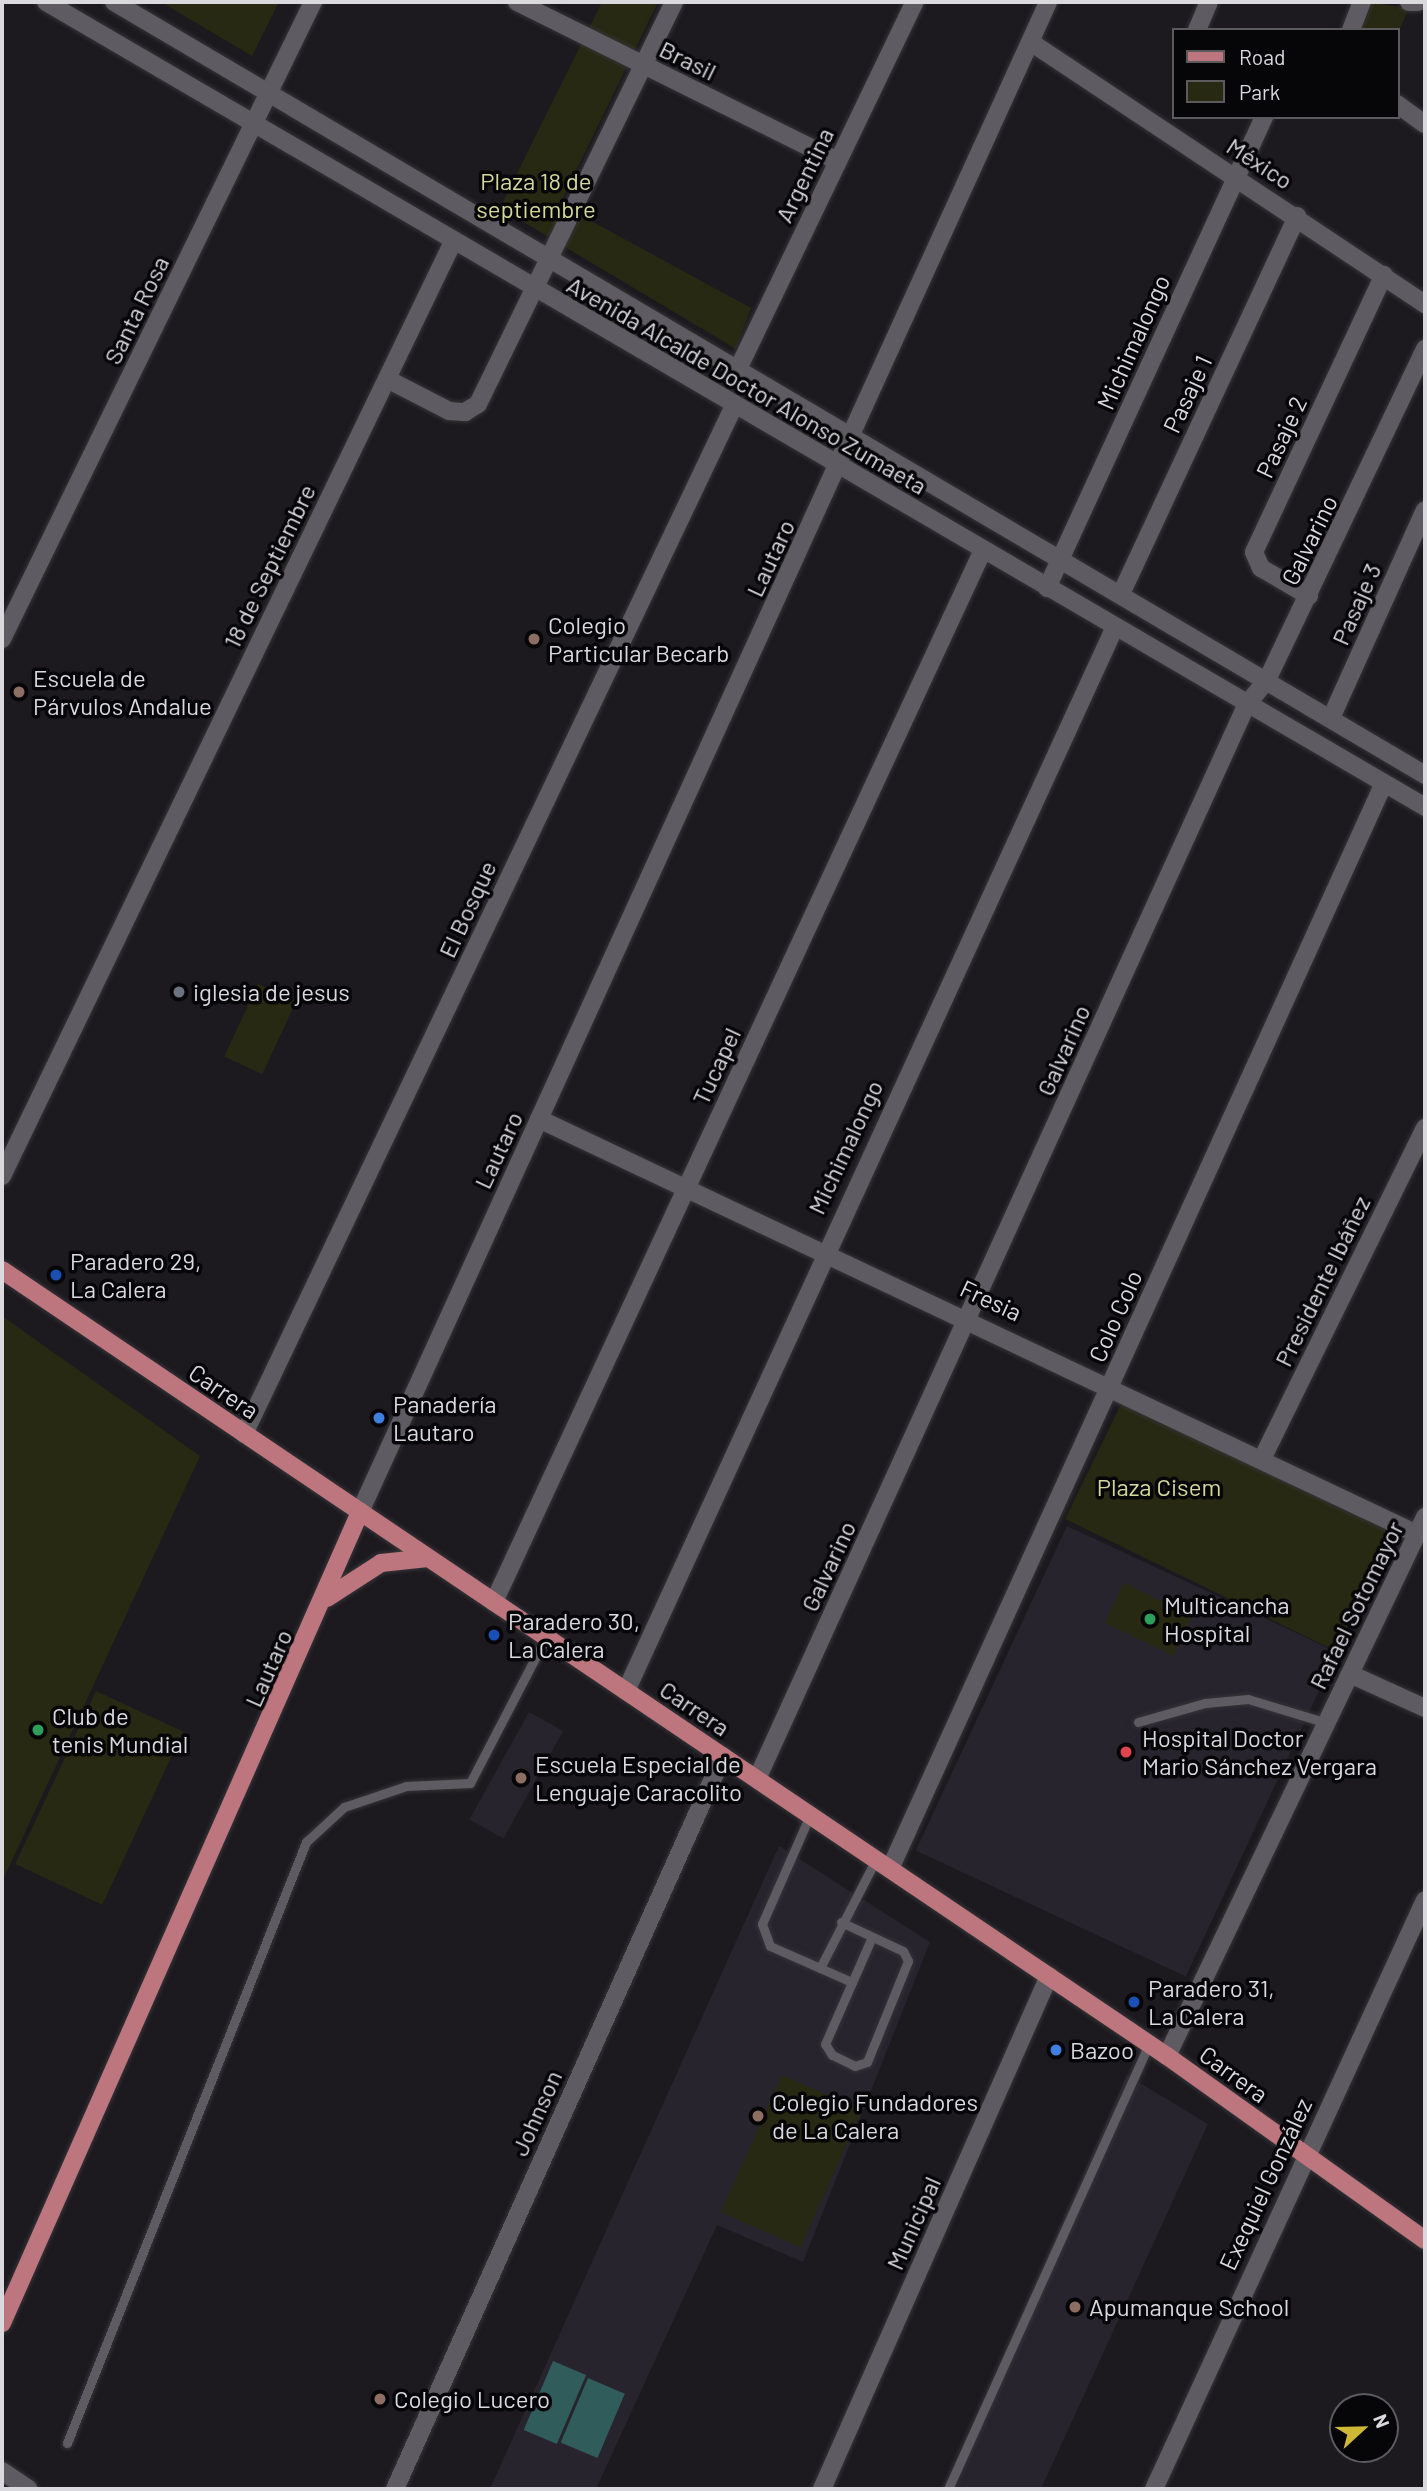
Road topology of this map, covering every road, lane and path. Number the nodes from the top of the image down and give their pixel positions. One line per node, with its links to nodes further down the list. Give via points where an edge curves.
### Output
1 (46, 2): 18 (street, Avenida Alcalde Doctor Alonso Zumaeta)
2 (114, 2): 14 (street, Avenida Alcalde Doctor Alonso Zumaeta)
3 (313, 2): 14 (street, Santa Rosa)
4 (517, 2): 13 (street, Brasil)
5 (674, 2): 13 (street)
6 (914, 2): 19 (street, Argentina)
7 (1048, 2): 12 (street, Lautaro)
8 (1209, 2): 10 (street)
9 (1362, 2): 11 (street)
10 (1198, 28)
11 (1352, 28)
12 (1032, 43): 20 (street, México); 31 (street, Lautaro)
13 (643, 64): 19 (street, Brasil); 23 (street)
14 (269, 95): 18 (street, Santa Rosa); 23 (street, Avenida Alcalde Doctor Alonso Zumaeta)
15 (1399, 105): 17 (street)
16 (1263, 119): 20 (street, Michimalongo)
17 (1425, 124)
18 (253, 127): 22 (street, Avenida Alcalde Doctor Alonso Zumaeta); 40 (street, Santa Rosa)
19 (838, 161): 28 (street, Argentina)
20 (1235, 176): 21 (street, México); 35 (street, Michimalongo)
21 (1297, 216): 24 (street, México); 37 (street, Pasaje 1)
22 (453, 242): 25 (street, Avenida Alcalde Doctor Alonso Zumaeta); 29 (street, 18 de Septiembre)
23 (548, 253): 25 (street); 28 (street, Avenida Alcalde Doctor Alonso Zumaeta)
24 (1384, 275): 26 (street, México); 38 (street, Pasaje 2, via 1254,552 1261,568)
25 (530, 287): 29 (street, via 478,404 465,412 449,411); 30 (street, Avenida Alcalde Doctor Alonso Zumaeta)
26 (1425, 304)
27 (1425, 349): 38 (street, Galvarino)
28 (738, 369): 31 (street, Avenida Alcalde Doctor Alonso Zumaeta)
29 (387, 379): 49 (street, 18 de Septiembre)
30 (734, 405): 32 (street, Avenida Alcalde Doctor Alonso Zumaeta); 55 (street, El Bosque)
31 (854, 439): 32 (street, Lautaro); 35 (street, Avenida Alcalde Doctor Alonso Zumaeta)
32 (839, 466): 34 (street, Avenida Alcalde Doctor Alonso Zumaeta); 47 (street, Lautaro)
33 (1425, 510): 43 (street, Pasaje 3)
34 (983, 550): 36 (street, Avenida Alcalde Doctor Alonso Zumaeta); 50 (street, Tucapel)
35 (1062, 558): 36 (street, Michimalongo); 37 (street, Avenida Alcalde Doctor Alonso Zumaeta)
36 (1047, 588): 39 (street, Avenida Alcalde Doctor Alonso Zumaeta)
37 (1121, 594): 41 (street, Avenida Alcalde Doctor Alonso Zumaeta)
38 (1309, 596): 41 (street, Galvarino)
39 (1115, 627): 42 (street, Avenida Alcalde Doctor Alonso Zumaeta); 51 (street, Michimalongo)
40 (2, 639)
41 (1267, 680): 42 (street, Galvarino); 43 (street, Avenida Alcalde Doctor Alonso Zumaeta)
42 (1247, 704): 45 (street, Avenida Alcalde Doctor Alonso Zumaeta); 53 (street, Galvarino)
43 (1331, 718): 44 (street, Avenida Alcalde Doctor Alonso Zumaeta)
44 (1425, 775)
45 (1384, 783): 46 (street, Avenida Alcalde Doctor Alonso Zumaeta); 54 (street, Colo Colo)
46 (1425, 807)
47 (539, 1119): 50 (street, Fresia); 57 (street, Lautaro)
48 (1425, 1128): 56 (street, Presidente Ibáñez)
49 (2, 1176)
50 (685, 1188): 51 (street, Fresia); 62 (street, Tucapel)
51 (824, 1251): 53 (street, Fresia); 65 (street, Michimalongo)
52 (2, 1270): 55 (main road, Carrera)
53 (969, 1317): 54 (street, Fresia); 70 (street, Galvarino)
54 (1111, 1384): 56 (street, Fresia); 72 (street, Colo Colo)
55 (244, 1434): 57 (main road, Carrera)
56 (1263, 1457): 59 (street, Fresia)
57 (360, 1512): 60 (main road, Carrera); 61 (main road, Lautaro)
58 (1425, 1517): 59 (street, Rafael Sotomayor)
59 (1418, 1534): 64 (street, Rafael Sotomayor)
60 (428, 1558): 61 (main road, via 381,1563); 62 (main road, Carrera)
61 (327, 1598): 83 (main road, Lautaro)
62 (494, 1602): 63 (main road, Carrera)
63 (546, 1637): 65 (main road, Carrera); 84 (lane, via 470,1783 406,1786 344,1807 306,1842)
64 (1350, 1674): 66 (street); 68 (street, Rafael Sotomayor)
65 (626, 1691): 69 (main road, Carrera)
66 (1425, 1708)
67 (1138, 1721): 68 (lane, via 1205,1703 1248,1699)
68 (1327, 1723): 80 (street, Rafael Sotomayor)
69 (723, 1756): 70 (main road, Carrera); 87 (street, Johnson)
70 (757, 1779): 71 (main road, Carrera)
71 (810, 1815): 72 (main road, Carrera); 76 (lane, via 762,1924 770,1946)
72 (883, 1864): 74 (lane); 77 (main road, Carrera)
73 (1425, 1900): 81 (street, Exequiel González)
74 (841, 1922): 75 (lane); 76 (lane)
75 (872, 1937): 78 (lane); 78 (lane, via 902,1951 908,1961 867,2062 855,2067 832,2056 825,2044)
76 (820, 1968): 78 (lane)
77 (1049, 1976): 79 (main road, Carrera); 88 (street, Municipal)
78 (852, 1982)
79 (1149, 2043): 80 (main road, Carrera); 89 (lane)
80 (1167, 2056): 81 (main road, Carrera)
81 (1304, 2156): 82 (main road, Carrera); 90 (street, Exequiel González)
82 (1425, 2240)
83 (2, 2323)
84 (67, 2443)
85 (2, 2471): 86 (street)
86 (29, 2489)
87 (395, 2489)
88 (822, 2489)
89 (948, 2489)
90 (1154, 2489)

